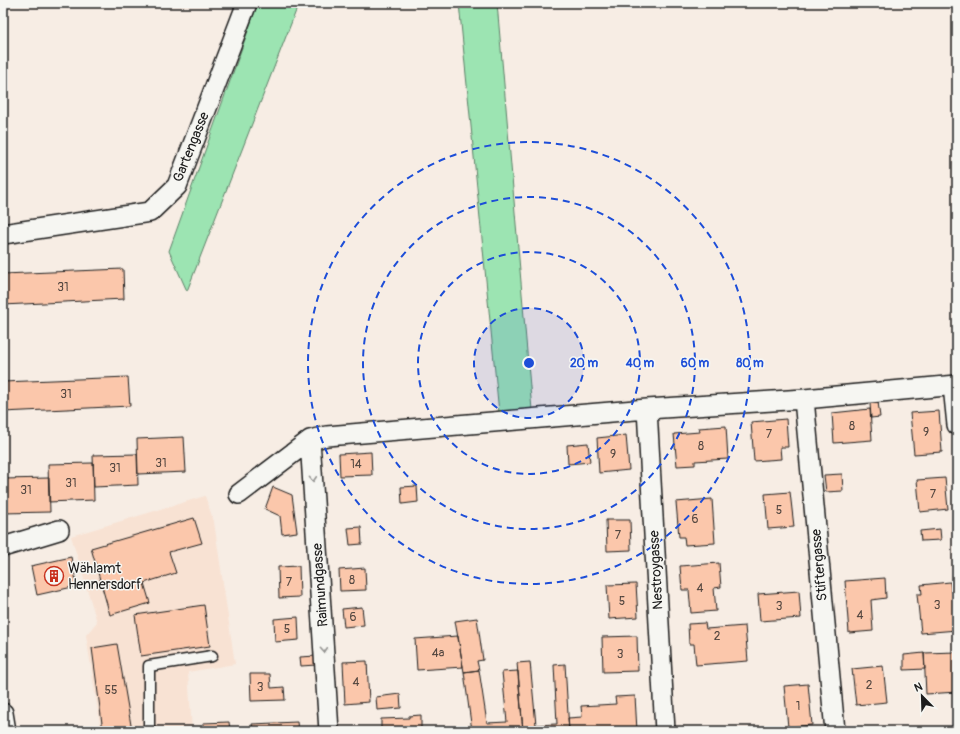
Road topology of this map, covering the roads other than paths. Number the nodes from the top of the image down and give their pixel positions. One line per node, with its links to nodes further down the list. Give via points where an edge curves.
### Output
1 (247, 3): 2 (street, Gartengasse, via 177,186 150,212)
2 (3, 234)
3 (955, 385): 4 (street); 6 (street)
4 (804, 400): 5 (street); 17 (street, Stiftergasse)
5 (647, 409): 7 (street, via 327,436); 16 (street, Nestroygasse)
6 (957, 425)
7 (310, 440): 8 (street); 15 (street, Raimundgasse, one-way to 15)
8 (239, 494)
9 (59, 530): 10 (street)
10 (3, 547)
11 (212, 656): 14 (lane, via 149,666)
12 (3, 713): 13 (street)
13 (6, 731)
14 (149, 731)
15 (329, 731)
16 (665, 731)
17 (835, 731)

